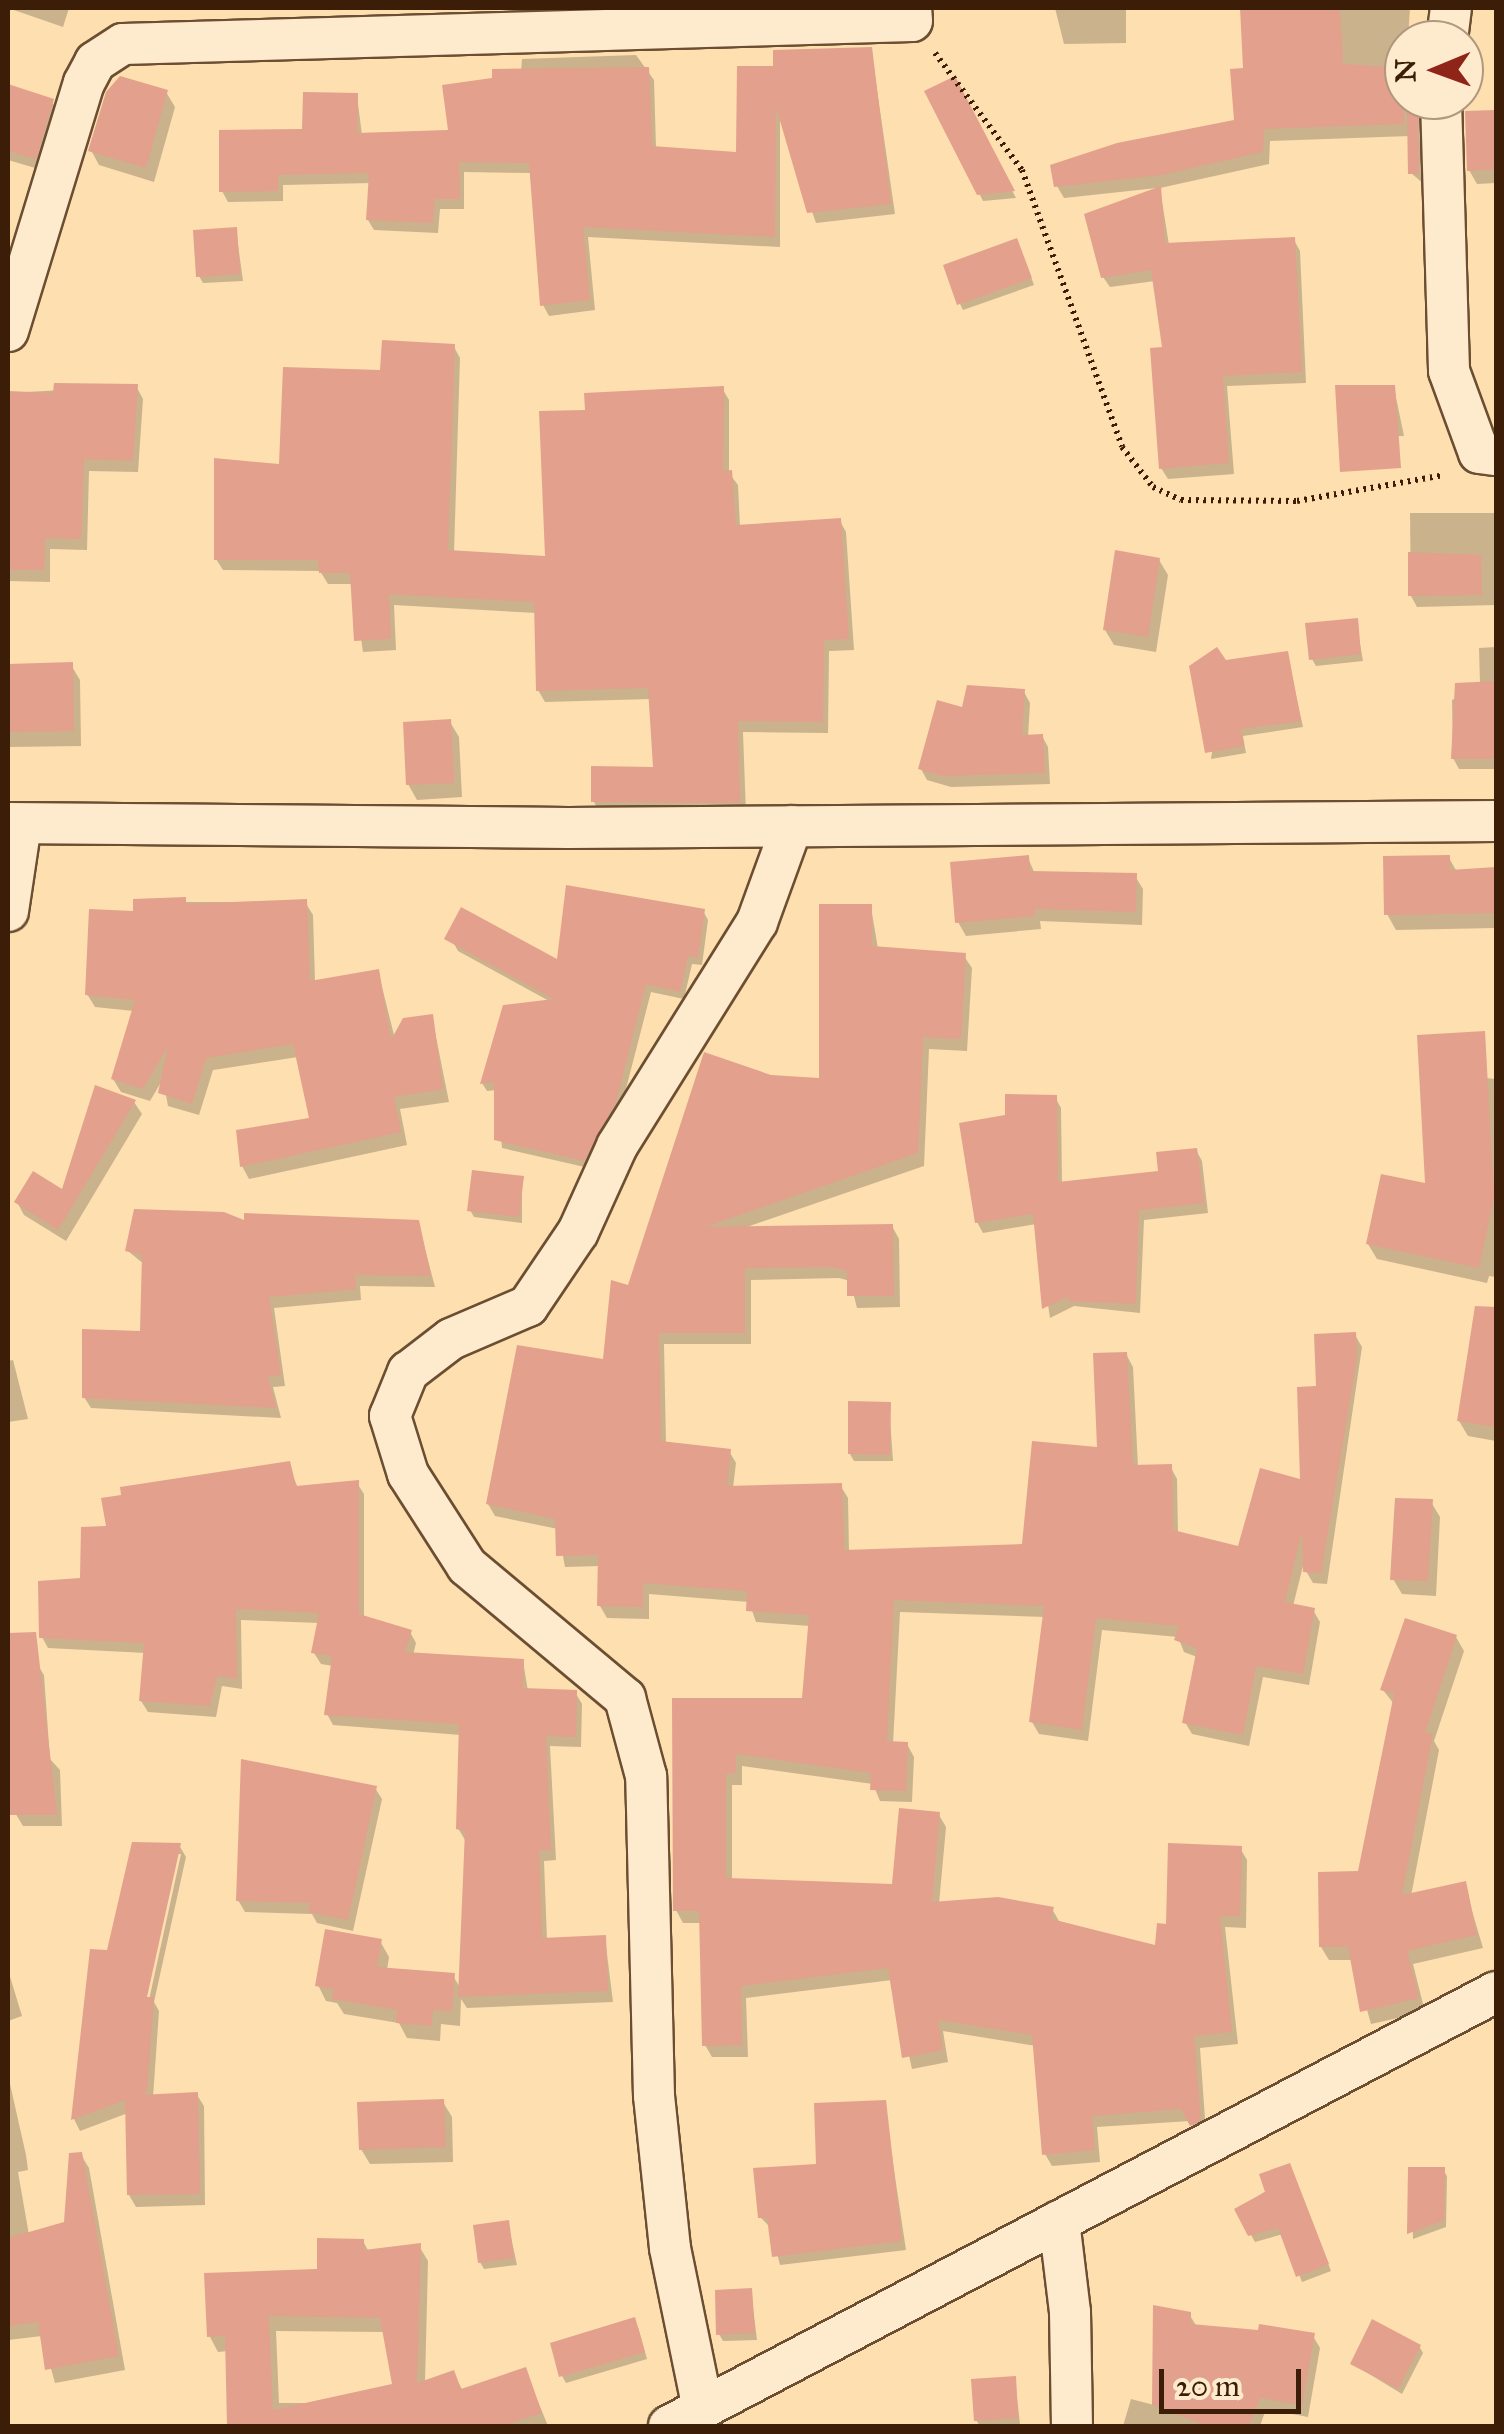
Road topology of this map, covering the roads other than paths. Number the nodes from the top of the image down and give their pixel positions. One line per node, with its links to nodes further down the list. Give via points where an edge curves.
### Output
1 (912, 14): 3 (street, via 123,44 95,62 84,83)
2 (1442, 120): 4 (street, via 1449,371)
3 (8, 332)
4 (1488, 454)
5 (1496, 821): 7 (street)
6 (14, 824): 7 (street); 8 (street)
7 (792, 826): 11 (street, via 757,922 617,1146 568,1247 528,1306 451,1339 408,1372 390,1416 408,1474 467,1566 625,1698 646,1776 654,2096)
8 (8, 911)
9 (1496, 1992): 10 (street)
10 (1059, 2222): 11 (street); 12 (street, via 1070,2312)
11 (686, 2418)
12 (1072, 2426)

